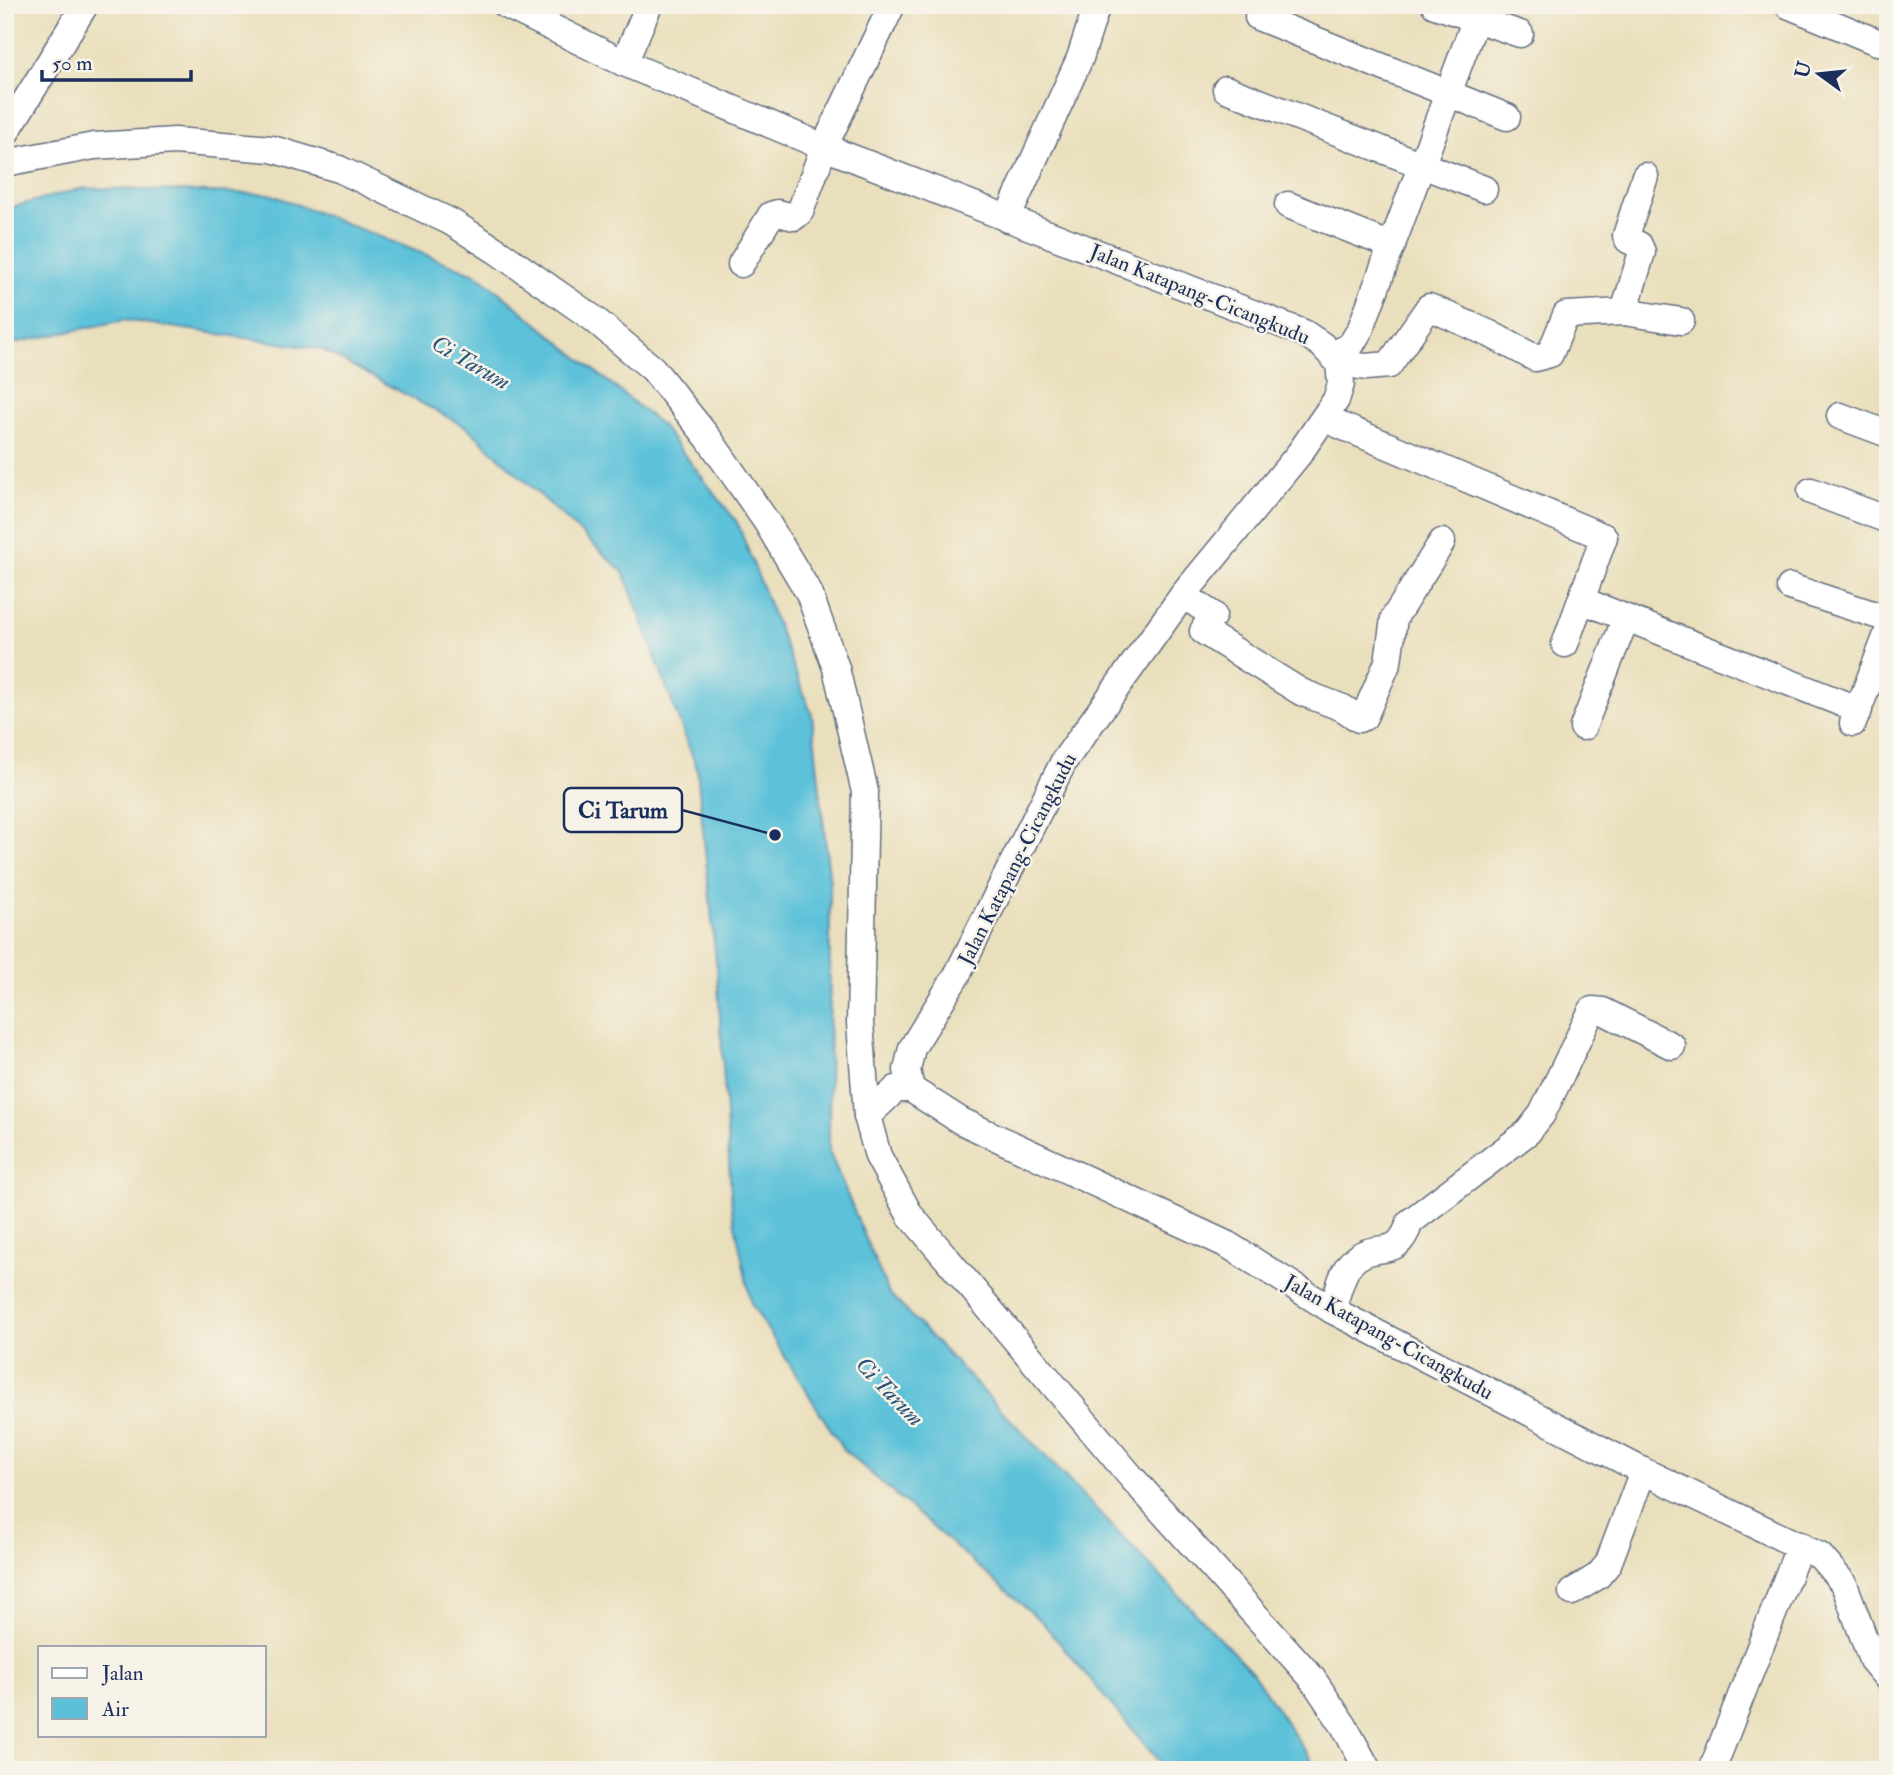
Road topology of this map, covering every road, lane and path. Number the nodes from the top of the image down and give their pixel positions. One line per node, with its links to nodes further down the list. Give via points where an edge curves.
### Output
1 (85, 5): 17 (street)
2 (506, 5): 8 (street, Jalan Katapang-Cicangkudu)
3 (649, 5): 13 (street)
4 (892, 5): 18 (street)
5 (1097, 5): 24 (street, via 1080,58)
6 (1435, 5): 9 (street)
7 (1803, 8): 12 (street, via 1877,42)
8 (533, 11): 13 (street, Jalan Katapang-Cicangkudu)
9 (1479, 12): 11 (street); 15 (street)
10 (1258, 18): 15 (street)
11 (1520, 34)
12 (1888, 42)
13 (624, 63): 18 (street, Jalan Katapang-Cicangkudu)
14 (1226, 89): 20 (street)
15 (1450, 94): 16 (street); 20 (street)
16 (1507, 117)
17 (5, 134)
18 (824, 147): 24 (street, Jalan Katapang-Cicangkudu); 26 (street, via 800,212 794,217 771,215)
19 (5, 163): 46 (street, via 94,146 175,141 272,149 339,169 451,222 594,319 653,369 766,521 809,593 836,668 865,792 860,1023)
20 (1423, 164): 22 (street); 25 (street)
21 (1645, 176): 27 (street, via 1626,236 1642,252)
22 (1484, 188)
23 (1287, 205): 25 (street)
24 (1007, 219): 29 (street, Jalan Katapang-Cicangkudu, via 1304,333)
25 (1392, 246): 29 (street, via 1361,328)
26 (741, 264)
27 (1624, 312): 28 (street); 29 (street, via 1566,316 1550,354 1535,358 1429,307 1389,365 1366,368)
28 (1681, 321)
29 (1335, 359): 31 (street, Jalan Katapang-Cicangkudu, via 1341,384)
30 (1840, 416): 32 (street)
31 (1325, 419): 37 (street, Jalan Katapang-Cicangkudu); 38 (street, via 1604,537)
32 (1888, 434)
33 (1811, 491): 34 (street)
34 (1888, 520)
35 (1442, 542): 37 (street, via 1394,618 1388,662 1360,719 1301,692 1203,631 1213,615)
36 (1790, 587): 40 (street)
37 (1183, 594): 45 (street, Jalan Katapang-Cicangkudu, via 1065,761 957,975 912,1048 907,1070)
38 (1581, 600): 39 (street); 42 (street)
39 (1626, 618): 41 (street, via 1856,717); 43 (street)
40 (1888, 619)
41 (1888, 632)
42 (1565, 644)
43 (1583, 727)
44 (1672, 1046): 47 (street, via 1603,1011 1592,1010 1542,1114 1528,1132 1410,1222 1404,1241 1394,1248 1367,1251 1349,1265)
45 (911, 1089): 46 (street, via 896,1089); 47 (street, Jalan Katapang-Cicangkudu, via 961,1121 1228,1245)
46 (867, 1116): 52 (street, via 878,1156 910,1215 1133,1479 1312,1678)
47 (1332, 1310): 48 (street, Jalan Katapang-Cicangkudu)
48 (1643, 1471): 49 (street, Jalan Katapang-Cicangkudu); 50 (street, via 1608,1564)
49 (1800, 1545): 51 (street, Jalan Katapang-Cicangkudu, via 1820,1556 1844,1584 1872,1660); 53 (street)
50 (1572, 1592)
51 (1888, 1679)
52 (1368, 1770)
53 (1712, 1770)

